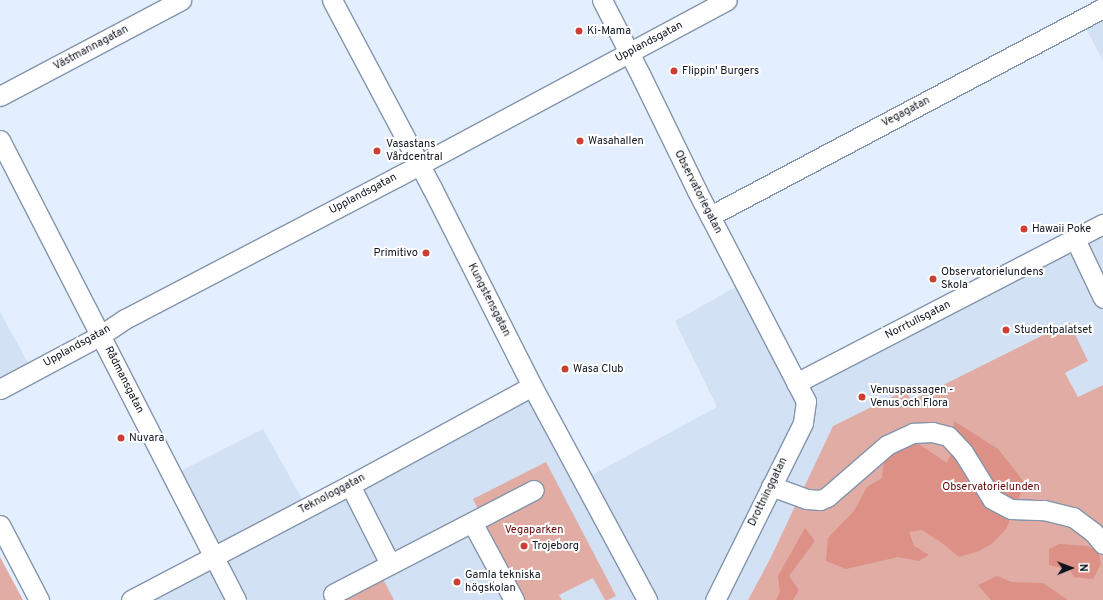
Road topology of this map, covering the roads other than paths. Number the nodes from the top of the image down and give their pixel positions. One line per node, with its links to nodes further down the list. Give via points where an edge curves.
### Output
1 (181, 0): 7 (street, Västmannagatan)
2 (332, 0): 9 (street, Kungstensgatan)
3 (602, 0): 6 (street, Observatoriegatan)
4 (727, 0): 6 (street, Upplandsgatan)
5 (1103, 8): 10 (street, Vegagatan)
6 (629, 52): 9 (street, Upplandsgatan); 10 (street, Observatoriegatan)
7 (0, 96)
8 (0, 140): 14 (street, Rådmansgatan)
9 (418, 165): 14 (street, Upplandsgatan, via 125,319); 16 (street, Kungstensgatan)
10 (710, 216): 15 (street, Observatoriegatan)
11 (1103, 224): 12 (street, Norrtullsgatan)
12 (1075, 239): 13 (street); 15 (street, Norrtullsgatan)
13 (1103, 298)
14 (101, 335): 17 (street, Upplandsgatan); 24 (street, Rådmansgatan)
15 (796, 383): 19 (street, Drottninggatan, via 806,401 803,423)
16 (532, 386): 18 (street, Teknologgatan); 31 (street, Kungstensgatan)
17 (0, 389)
18 (350, 485): 24 (street, Teknologgatan); 25 (street)
19 (771, 486): 23 (street, via 807,499 820,500 827,497 887,445 913,433 932,432 948,436 963,452 992,499 1011,509 1044,510 1073,517 1094,533); 32 (street, Drottninggatan)
20 (534, 490): 21 (street)
21 (472, 522): 25 (street); 30 (street)
22 (0, 525): 27 (street)
23 (1103, 544)
24 (214, 556): 28 (street, Teknologgatan); 29 (street, Rådmansgatan)
25 (390, 564): 26 (street)
26 (332, 594)
27 (39, 600)
28 (131, 600)
29 (236, 600)
30 (514, 600)
31 (647, 600)
32 (715, 600)

